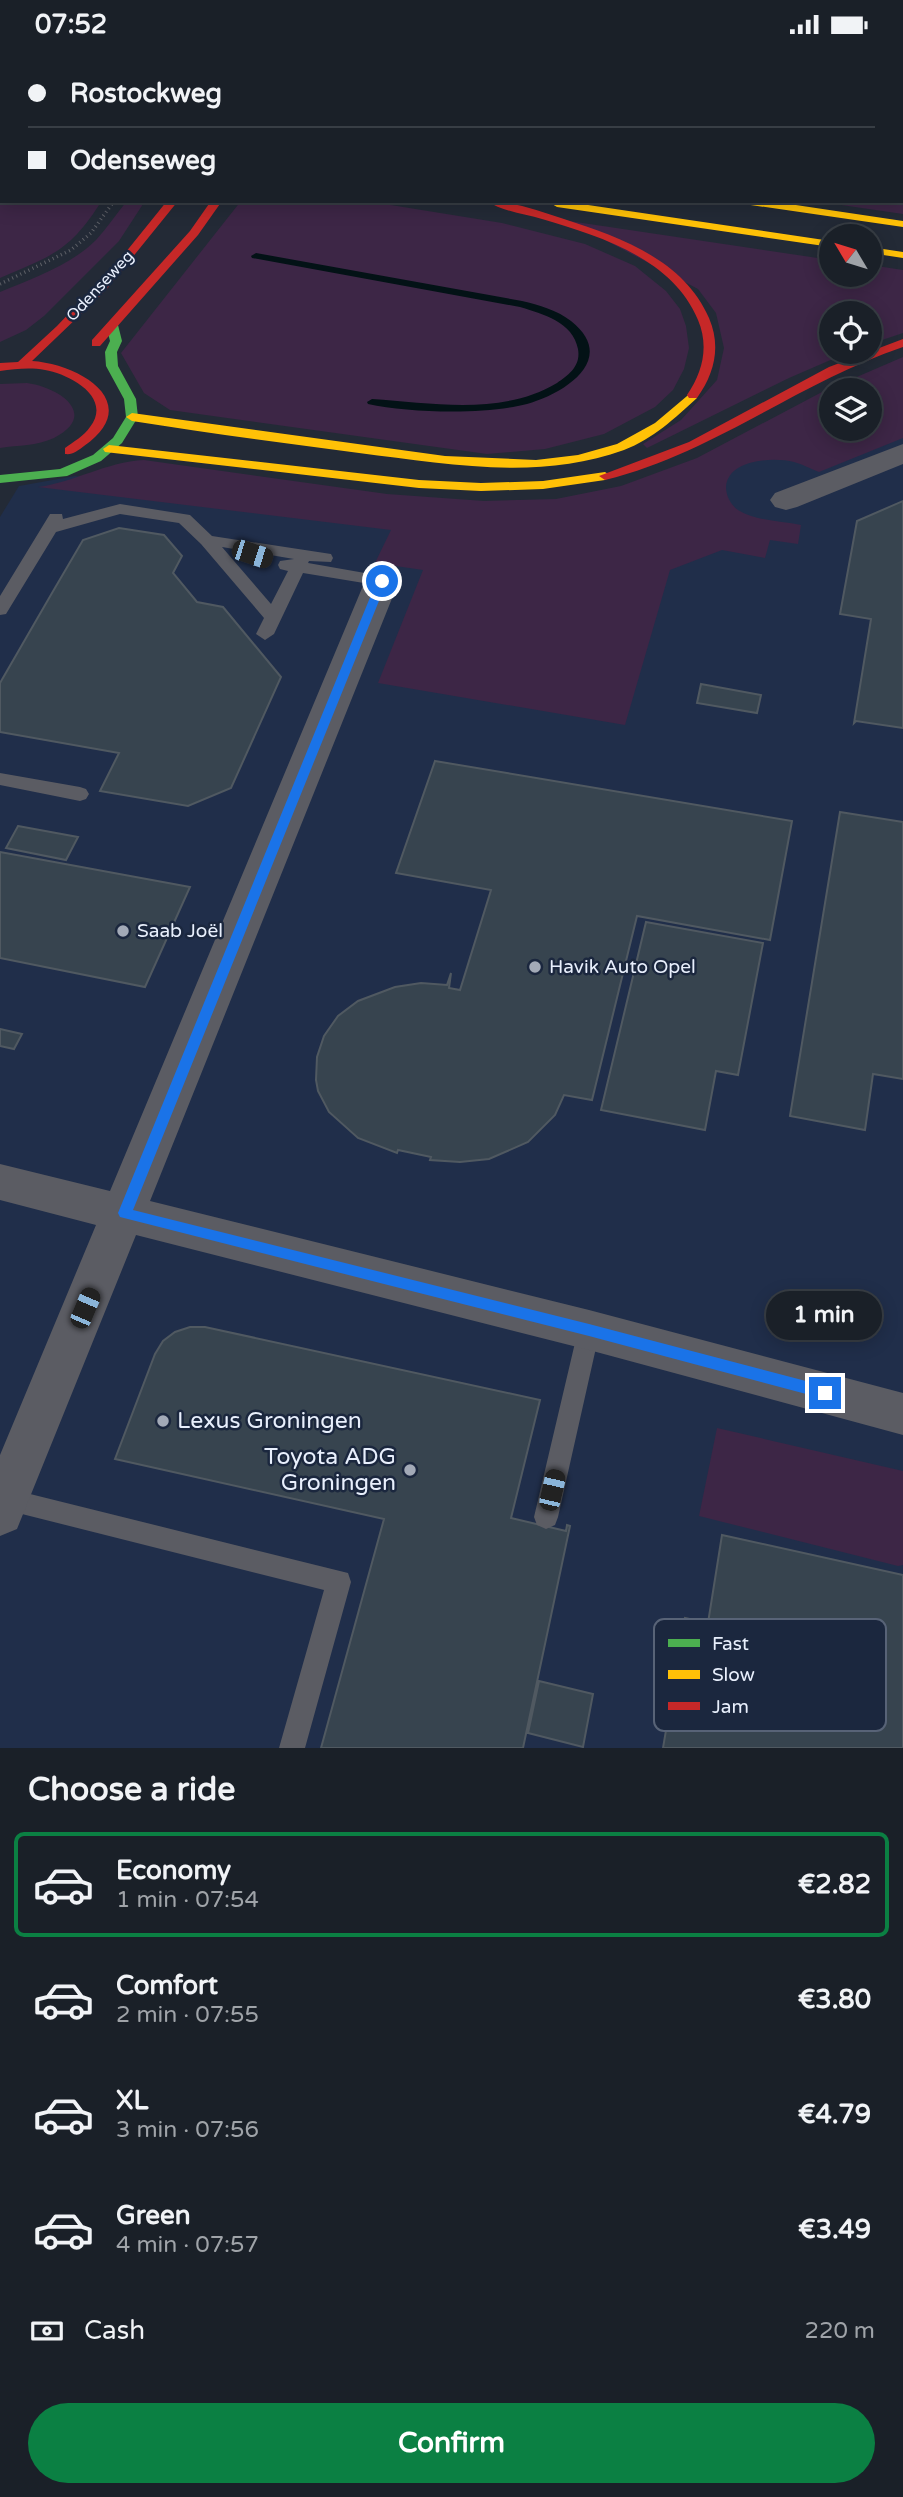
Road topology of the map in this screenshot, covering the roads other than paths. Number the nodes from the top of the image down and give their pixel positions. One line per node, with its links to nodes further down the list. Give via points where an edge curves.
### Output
1 (172, 203): 10 (main road, Odenseweg)
2 (216, 203): 11 (main road, Odenseweg)
3 (498, 203): 18 (main road, via 632,250 663,267 686,288 704,314 713,347 700,388 678,412 626,443 535,464 429,459)
4 (552, 203): 7 (main road)
5 (758, 203): 6 (main road)
6 (903, 224)
7 (819, 242)
8 (882, 252): 9 (main road)
9 (903, 255)
10 (66, 322): 12 (main road); 14 (main road, Odenseweg)
11 (112, 325): 15 (main road, Odenseweg); 18 (main road, Odenseweg, via 116,341 112,366 130,399)
12 (23, 340)
13 (903, 342): 19 (main road, via 836,369 664,458 575,484 476,491 153,450)
14 (21, 365): 15 (main road); 16 (main road)
15 (82, 365): 17 (main road)
16 (0, 367)
17 (103, 412): 18 (main road); 21 (main road, via 96,432 69,451)
18 (132, 417): 19 (main road)
19 (109, 449): 22 (main road, via 62,474)
20 (903, 453): 24 (street)
21 (0, 469)
22 (7, 479): 23 (main road)
23 (0, 492)
24 (786, 500)
25 (59, 512): 26 (lane)
26 (50, 528): 27 (lane, via 120,509 184,519); 31 (lane)
27 (208, 540): 29 (lane); 32 (lane)
28 (325, 558): 29 (lane)
29 (301, 562): 30 (lane); 32 (lane)
30 (382, 581): 37 (street)
31 (0, 610)
32 (273, 617): 33 (lane)
33 (265, 634)
34 (0, 779): 35 (lane)
35 (80, 793)
36 (0, 1182): 37 (street)
37 (125, 1213): 38 (street); 40 (street)
38 (589, 1330): 39 (street); 41 (lane)
39 (903, 1414)
40 (3, 1506): 42 (lane, via 339,1582)
41 (546, 1517)
42 (292, 1748)

